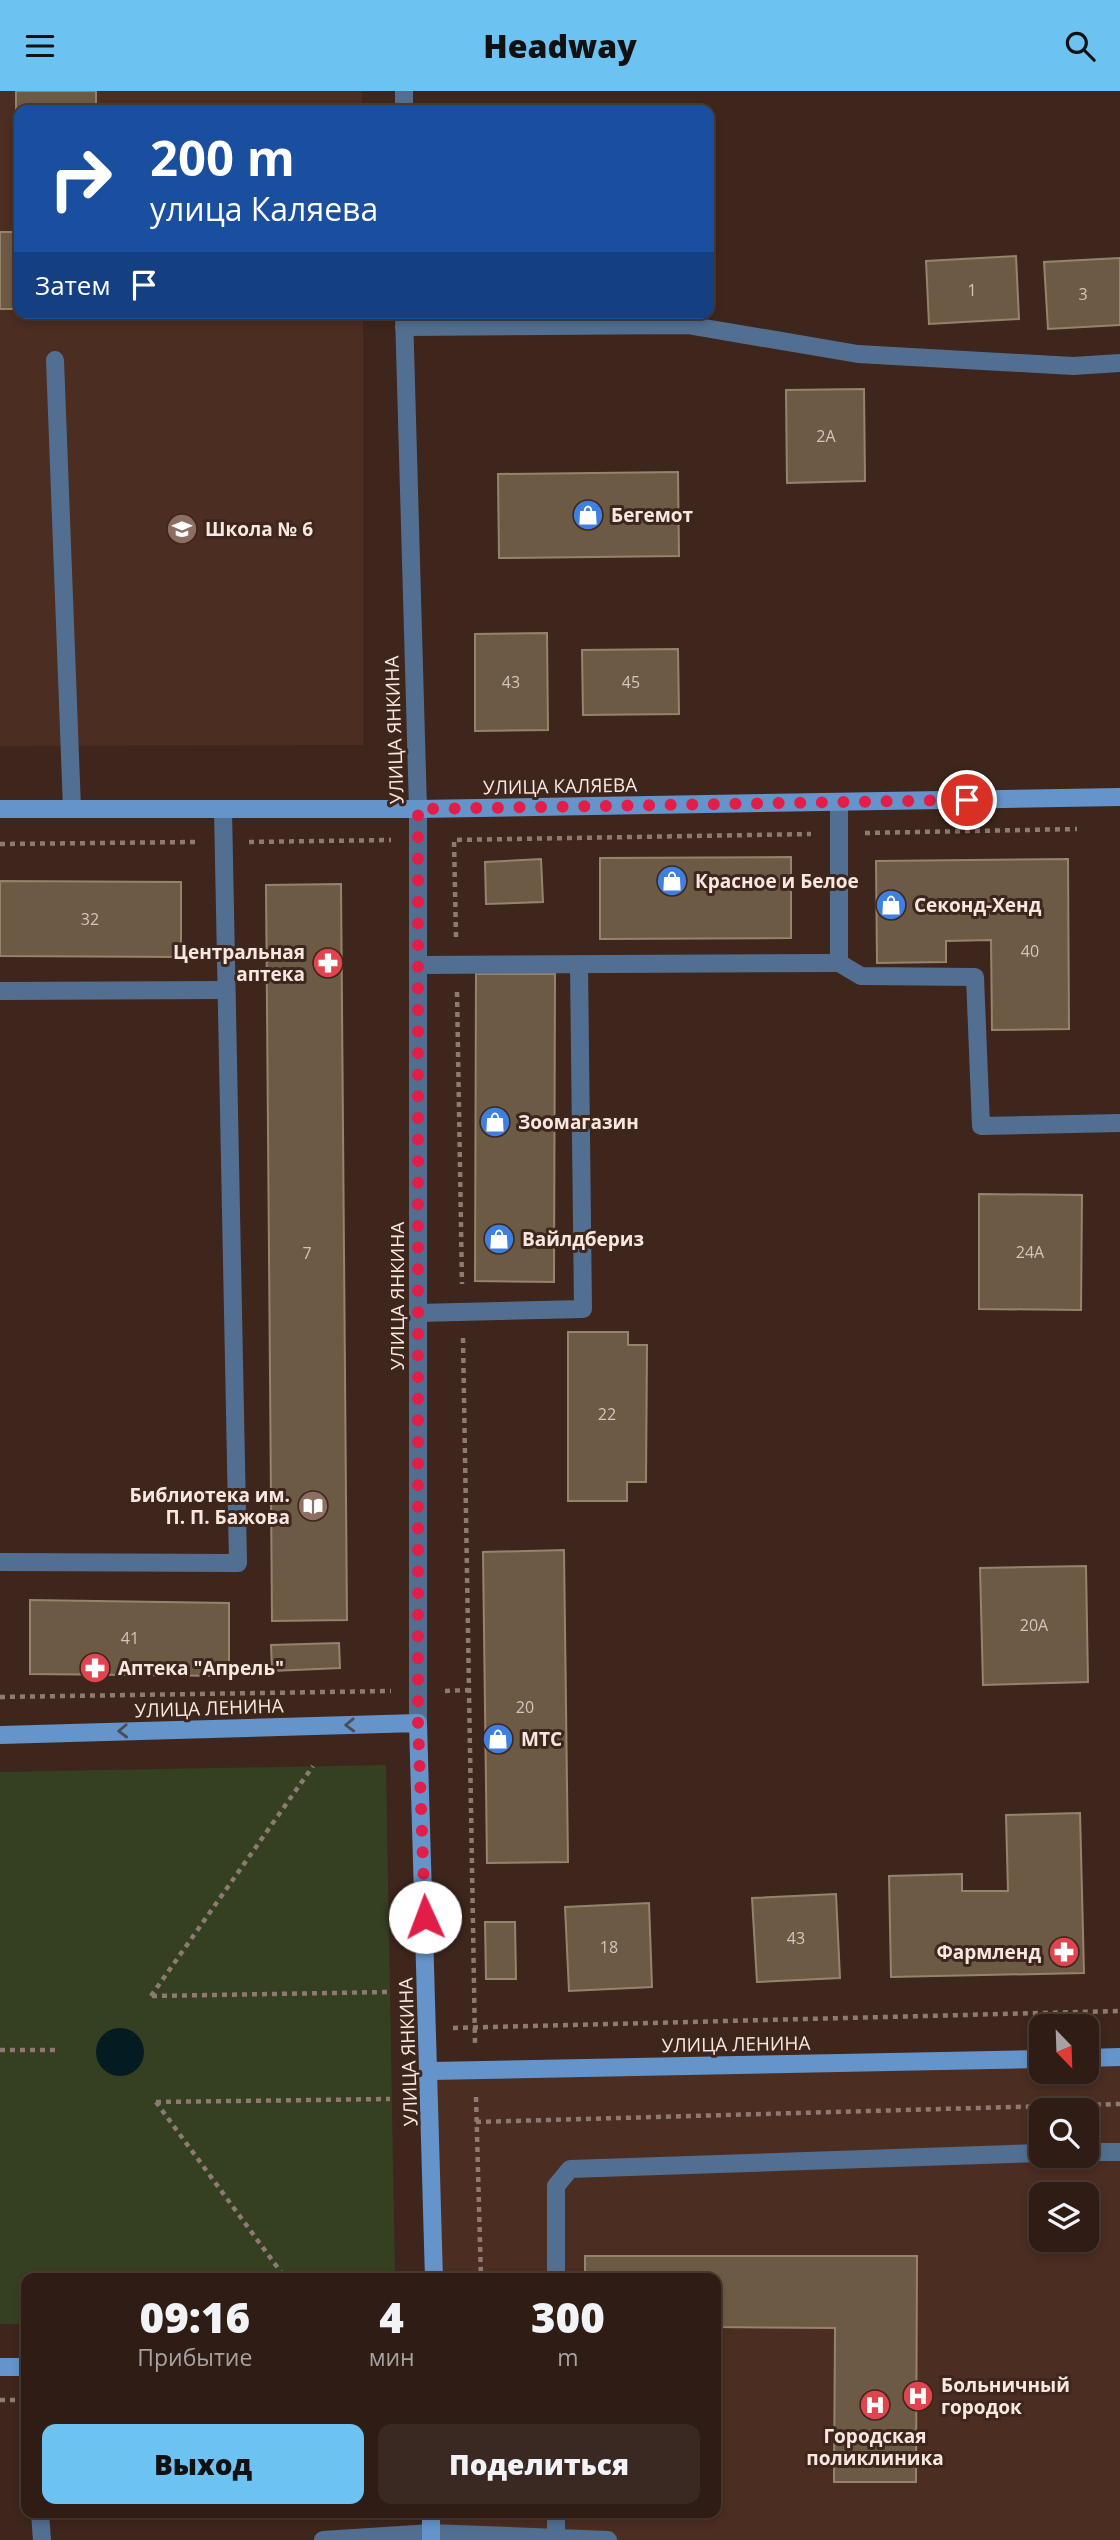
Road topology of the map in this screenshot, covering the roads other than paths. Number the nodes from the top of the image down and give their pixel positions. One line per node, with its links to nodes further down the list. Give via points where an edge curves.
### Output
1 (404, 320): 3 (street, via 687,325 858,355 1073,366); 8 (street, УЛИЦА ЯНКИНА)
2 (55, 360): 7 (street)
3 (1120, 363)
4 (1120, 797): 5 (main road, УЛИЦА КАЛЯЕВА)
5 (839, 802): 8 (main road, УЛИЦА КАЛЯЕВА); 10 (street)
6 (0, 809): 7 (main road, УЛИЦА КАЛЯЕВА)
7 (72, 809): 9 (main road, УЛИЦА КАЛЯЕВА)
8 (418, 809): 9 (main road, УЛИЦА КАЛЯЕВА); 11 (street, УЛИЦА ЯНКИНА)
9 (223, 810): 14 (street)
10 (839, 963): 12 (street); 15 (street, via 861,976 975,977 981,1126)
11 (418, 965): 12 (street); 16 (street, УЛИЦА ЯНКИНА)
12 (579, 965): 16 (street, via 583,1309)
13 (0, 991): 14 (street)
14 (225, 991): 17 (street, via 238,1563)
15 (1120, 1123)
16 (418, 1313): 18 (street, УЛИЦА ЯНКИНА)
17 (0, 1562)
18 (418, 1723): 19 (main road, УЛИЦА ЛЕНИНА, one-way to 19); 23 (main road, УЛИЦА ЯНКИНА)
19 (0, 1735)
20 (1120, 2057): 21 (main road)
21 (1099, 2058)
22 (1029, 2059): 23 (main road, УЛИЦА ЛЕНИНА)
23 (431, 2071): 27 (main road, УЛИЦА ЯНКИНА)
24 (1120, 2152): 26 (street)
25 (1029, 2153): 28 (street, via 570,2169 556,2186)
26 (1099, 2153)
27 (434, 2273)
28 (556, 2273)
29 (0, 2367): 30 (main road)
30 (21, 2367)
31 (40, 2518): 36 (street)
32 (431, 2518): 34 (main road)
33 (556, 2518): 35 (street)
34 (431, 2537): 35 (street); 37 (street)
35 (556, 2538): 38 (street)
36 (42, 2540)
37 (323, 2540)
38 (587, 2540): 39 (street)
39 (608, 2540)

